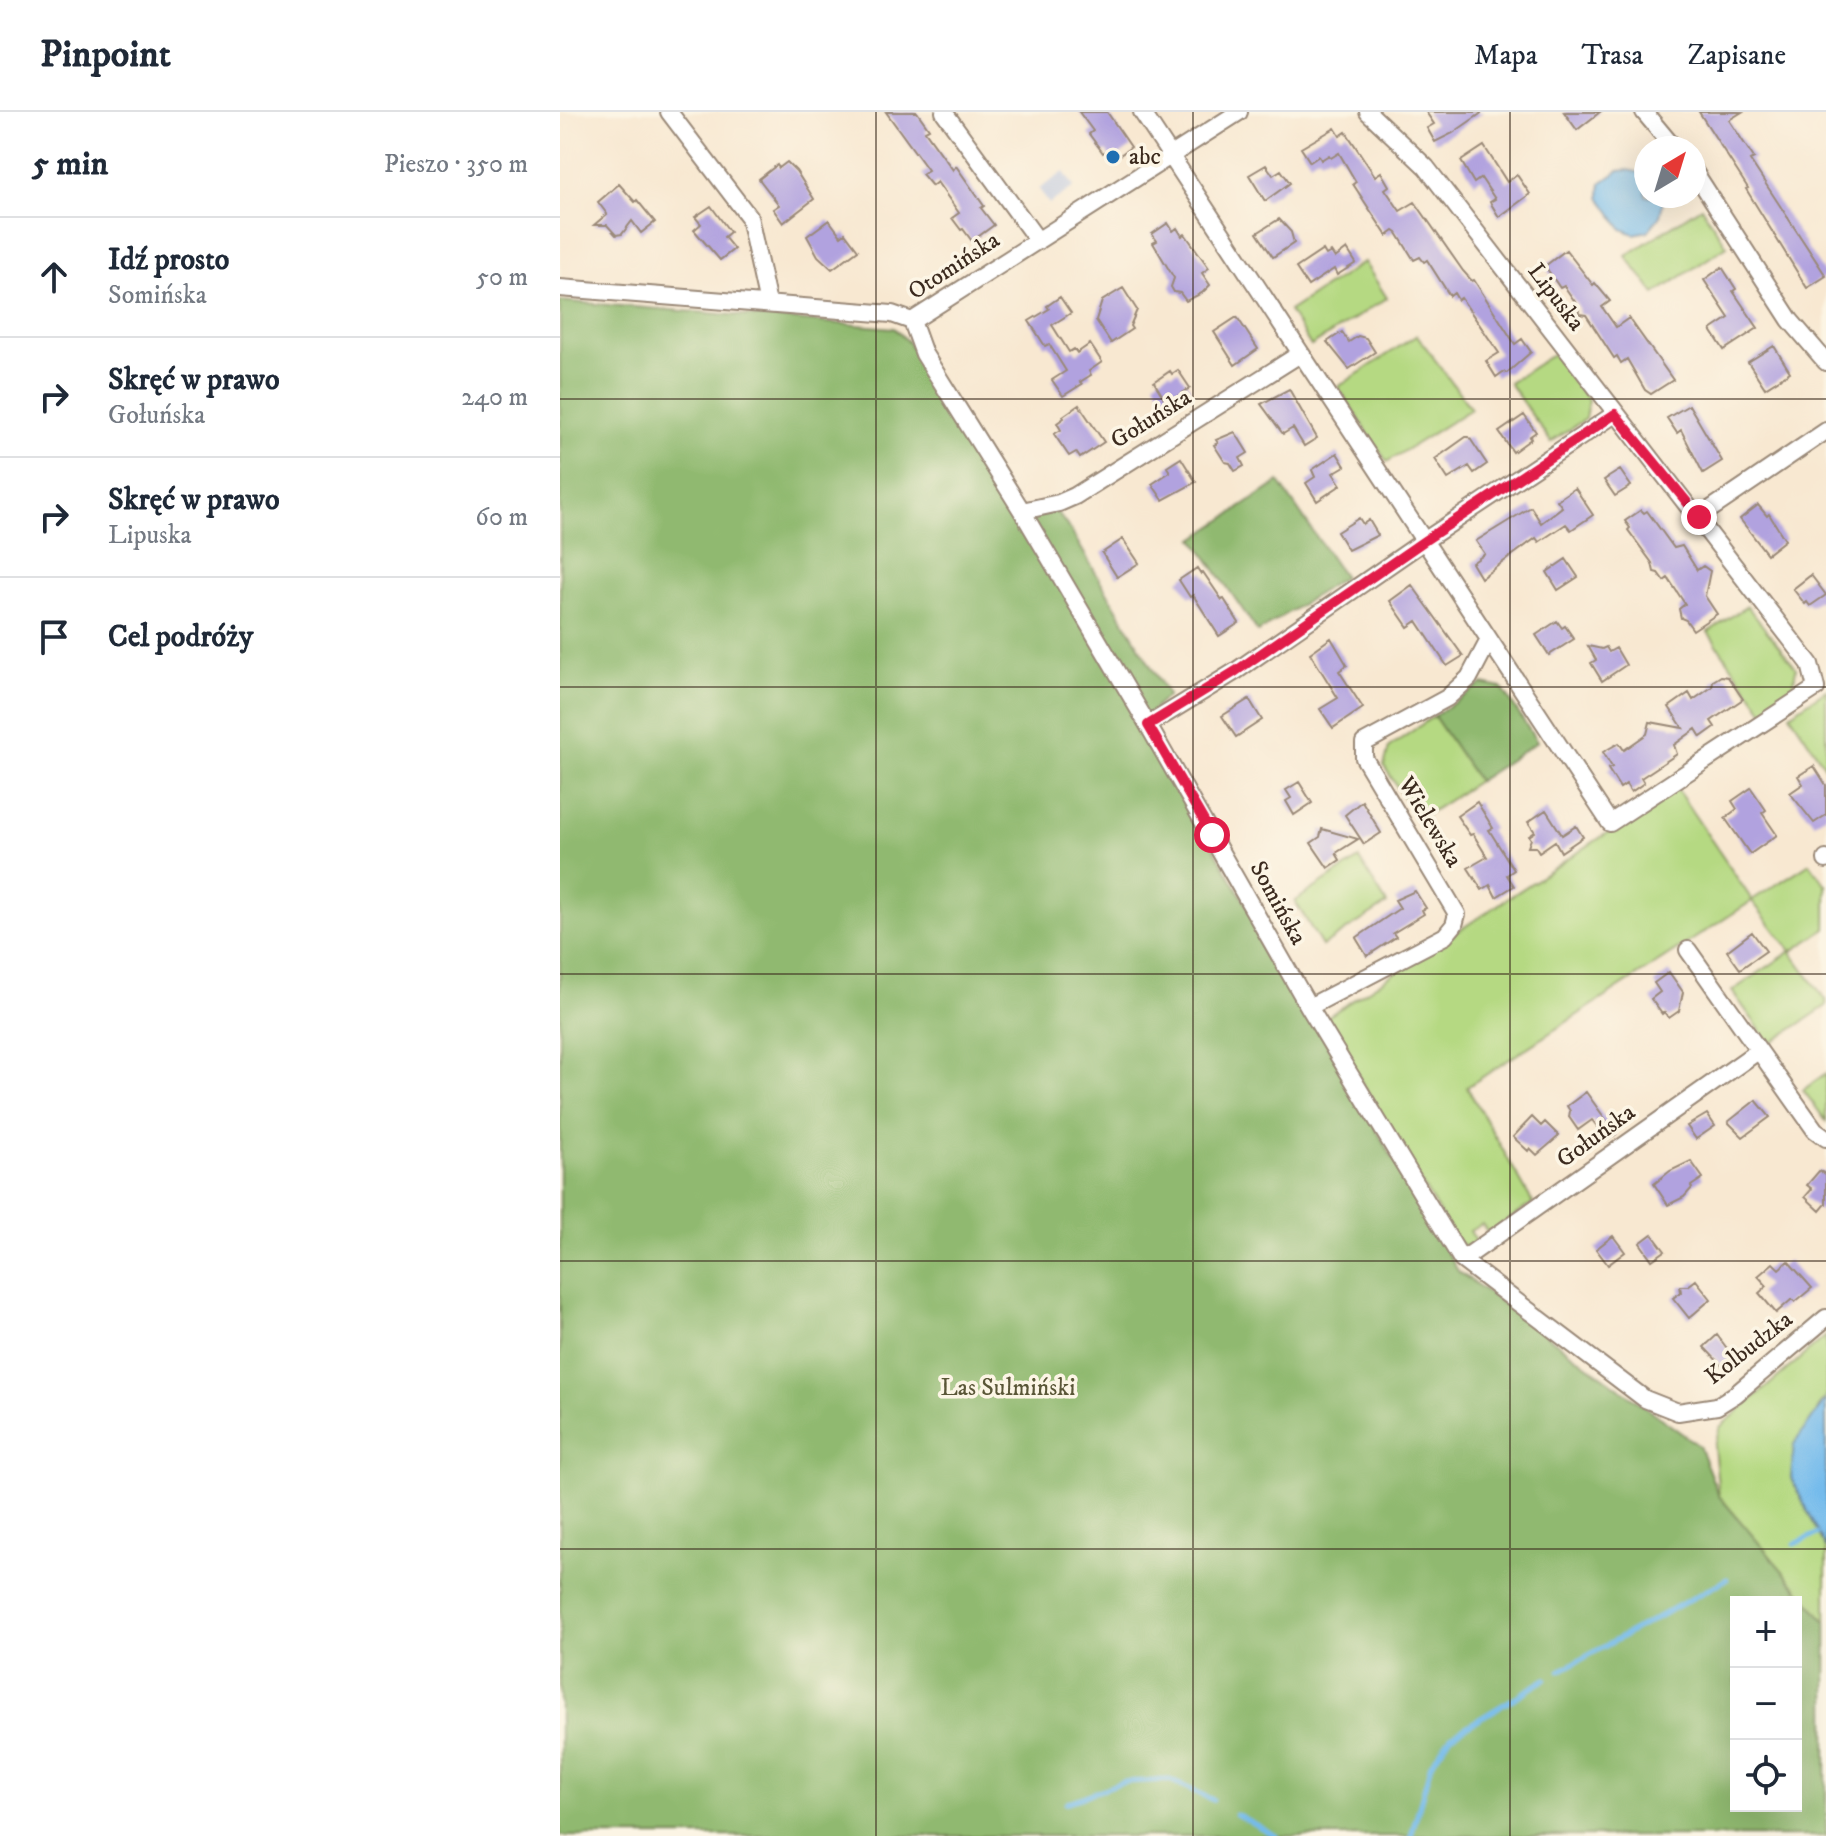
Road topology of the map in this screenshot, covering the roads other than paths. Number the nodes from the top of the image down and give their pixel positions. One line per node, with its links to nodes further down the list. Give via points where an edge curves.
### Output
1 (669, 112): 12 (street, via 749,217)
2 (944, 112): 10 (street)
3 (1142, 112): 8 (street)
4 (1239, 112): 8 (street, Otomińska)
5 (1368, 112): 16 (street, Lipuska, via 1426,167)
6 (1644, 112): 7 (street)
7 (1664, 136)
8 (1171, 156): 10 (street, Otomińska); 14 (street)
9 (1706, 190): 15 (street, via 1790,320)
10 (1038, 241): 13 (street, Otomińska)
11 (560, 288): 12 (street, Otomińska)
12 (768, 304): 13 (street, Otomińska, via 892,314)
13 (912, 321): 18 (street, Somińska, via 924,354)
14 (1300, 354): 18 (street, Gołuńska, via 1075,496); 20 (street)
15 (1826, 362)
16 (1615, 414): 19 (street, Lipuska); 20 (street)
17 (1826, 431): 19 (street)
18 (1022, 511): 22 (street, Somińska)
19 (1699, 517): 21 (street, Lipuska, via 1810,664 1816,688 1610,823)
20 (1424, 541): 21 (street); 22 (street)
21 (1489, 640): 24 (street, Wielewska, via 1469,678 1447,698 1364,743 1364,758 1457,914 1454,925 1445,936)
22 (1148, 725): 24 (street, Somińska)
23 (1688, 950): 25 (street)
24 (1309, 1007): 27 (street, Somińska)
25 (1758, 1051): 26 (street); 27 (street, Gołuńska)
26 (1826, 1138)
27 (1462, 1260): 29 (street, Somińska, via 1645,1399 1678,1412)
28 (1826, 1318): 29 (street, Kolbudzka, via 1736,1394)
29 (1699, 1410)

